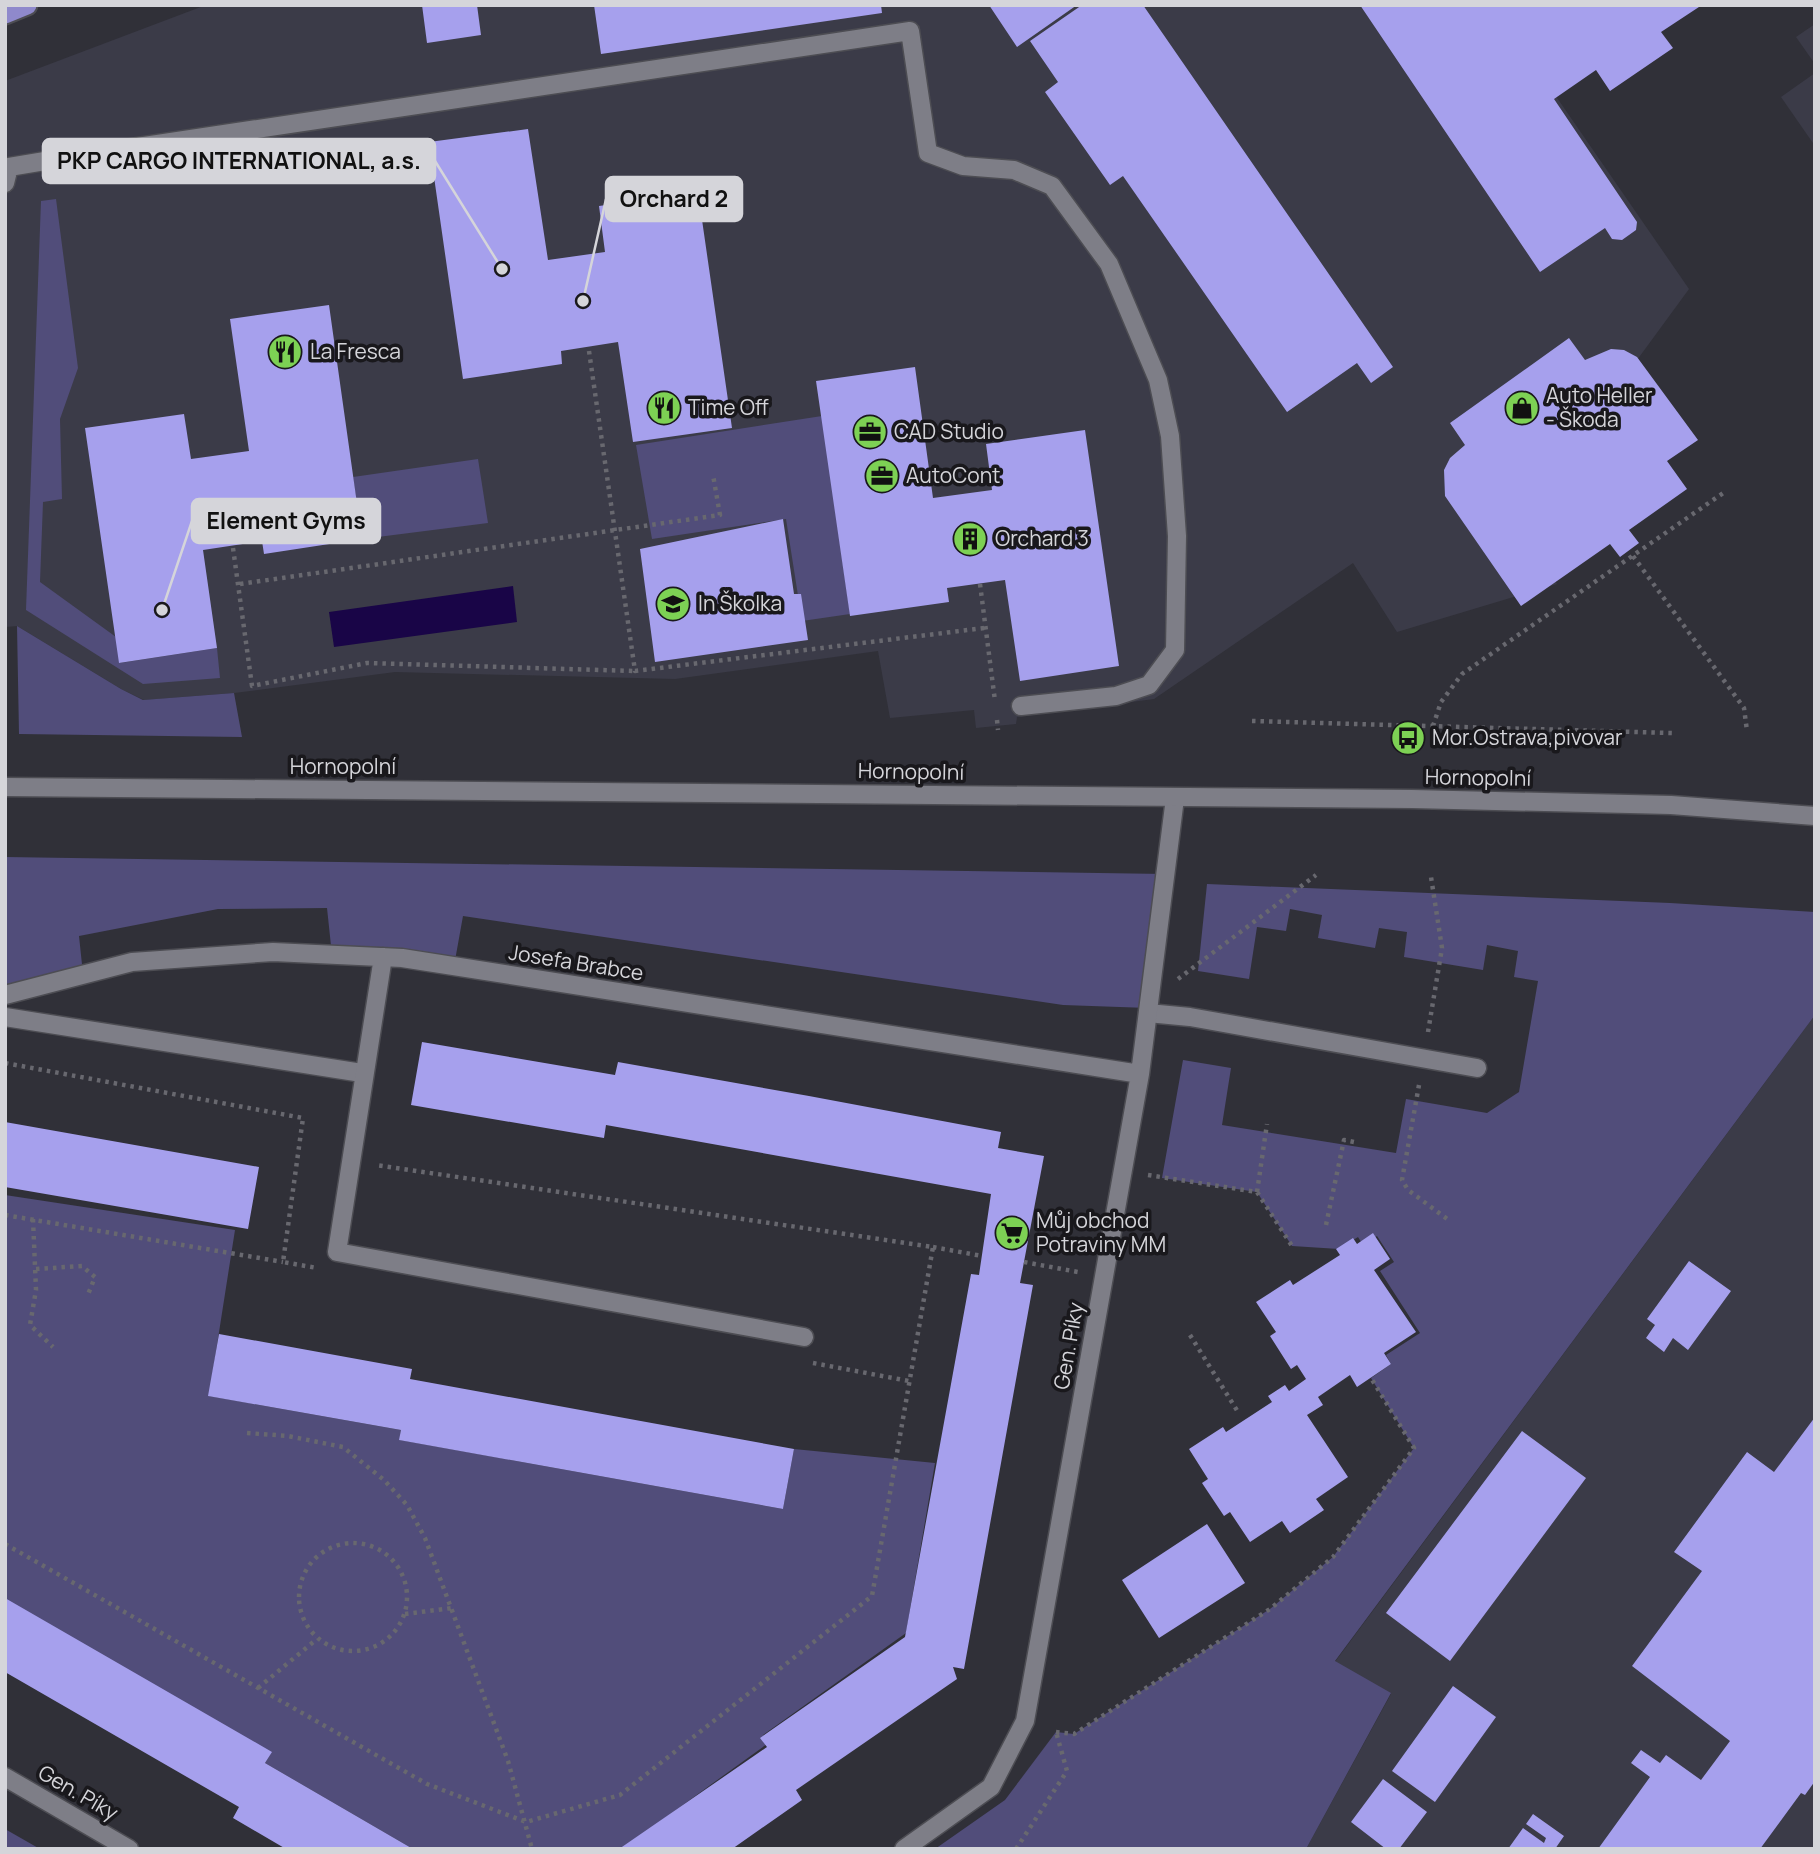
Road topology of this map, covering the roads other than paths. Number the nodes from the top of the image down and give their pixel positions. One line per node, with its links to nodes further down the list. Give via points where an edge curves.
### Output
1 (27, 5): 2 (highway)
2 (5, 14)
3 (5, 183): 4 (street, via 9,167 910,31 928,153 964,166 1014,170 1052,186 1109,264 1158,380 1170,436 1177,536 1175,650 1149,685 1116,696)
4 (1021, 706)
5 (5, 786): 6 (street, Hornopolní)
6 (1175, 798): 7 (street, Hornopolní, via 1671,805); 10 (street, Gen. Píky)
7 (1815, 816)
8 (383, 957): 9 (street, Josefa Brabce, via 273,952 132,961); 13 (street); 14 (street, Josefa Brabce)
9 (5, 995)
10 (1148, 1013): 12 (street); 14 (street, Gen. Píky)
11 (5, 1017): 13 (street)
12 (1477, 1068)
13 (362, 1073): 15 (street, via 337,1252)
14 (1140, 1074): 18 (street, Gen. Píky, via 1025,1721 991,1787)
15 (804, 1337)
16 (5, 1777): 17 (street, Gen. Píky)
17 (129, 1849)
18 (904, 1849)

